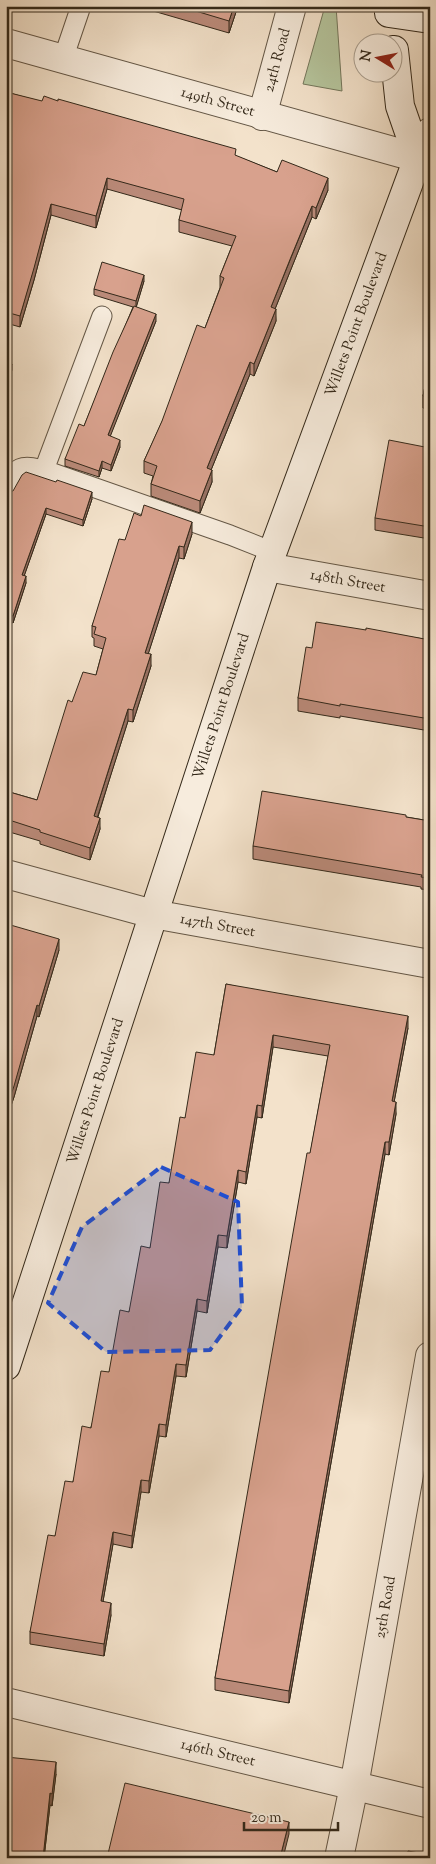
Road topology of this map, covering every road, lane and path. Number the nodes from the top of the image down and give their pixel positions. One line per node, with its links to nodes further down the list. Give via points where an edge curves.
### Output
1 (81, 6): 7 (lane)
2 (292, 6): 9 (street, 24th Road)
3 (389, 10): 4 (street); 5 (street)
4 (430, 20)
5 (392, 32)
6 (6, 43): 7 (street, 149th Street)
7 (63, 60): 9 (street, 149th Street)
8 (397, 82): 11 (street, via 400,106)
9 (262, 116): 11 (street, 149th Street)
10 (430, 132): 11 (street, Willets Point Boulevard)
11 (424, 159): 15 (street, Willets Point Boulevard)
12 (102, 316): 13 (lane)
13 (44, 470): 14 (lane, via 26,466 15,471); 15 (lane, via 230,535)
14 (6, 489)
15 (270, 559): 16 (street, 148th Street); 18 (street, Willets Point Boulevard)
16 (430, 596)
17 (6, 874): 18 (street, 147th Street)
18 (153, 914): 19 (street, 147th Street); 21 (street, Willets Point Boulevard)
19 (430, 964)
20 (430, 1356): 23 (street, 25th Road)
21 (6, 1366)
22 (6, 1702): 23 (street, 146th Street)
23 (354, 1786): 24 (street, 146th Street); 25 (street, 25th Road)
24 (430, 1804)
25 (339, 1858)

